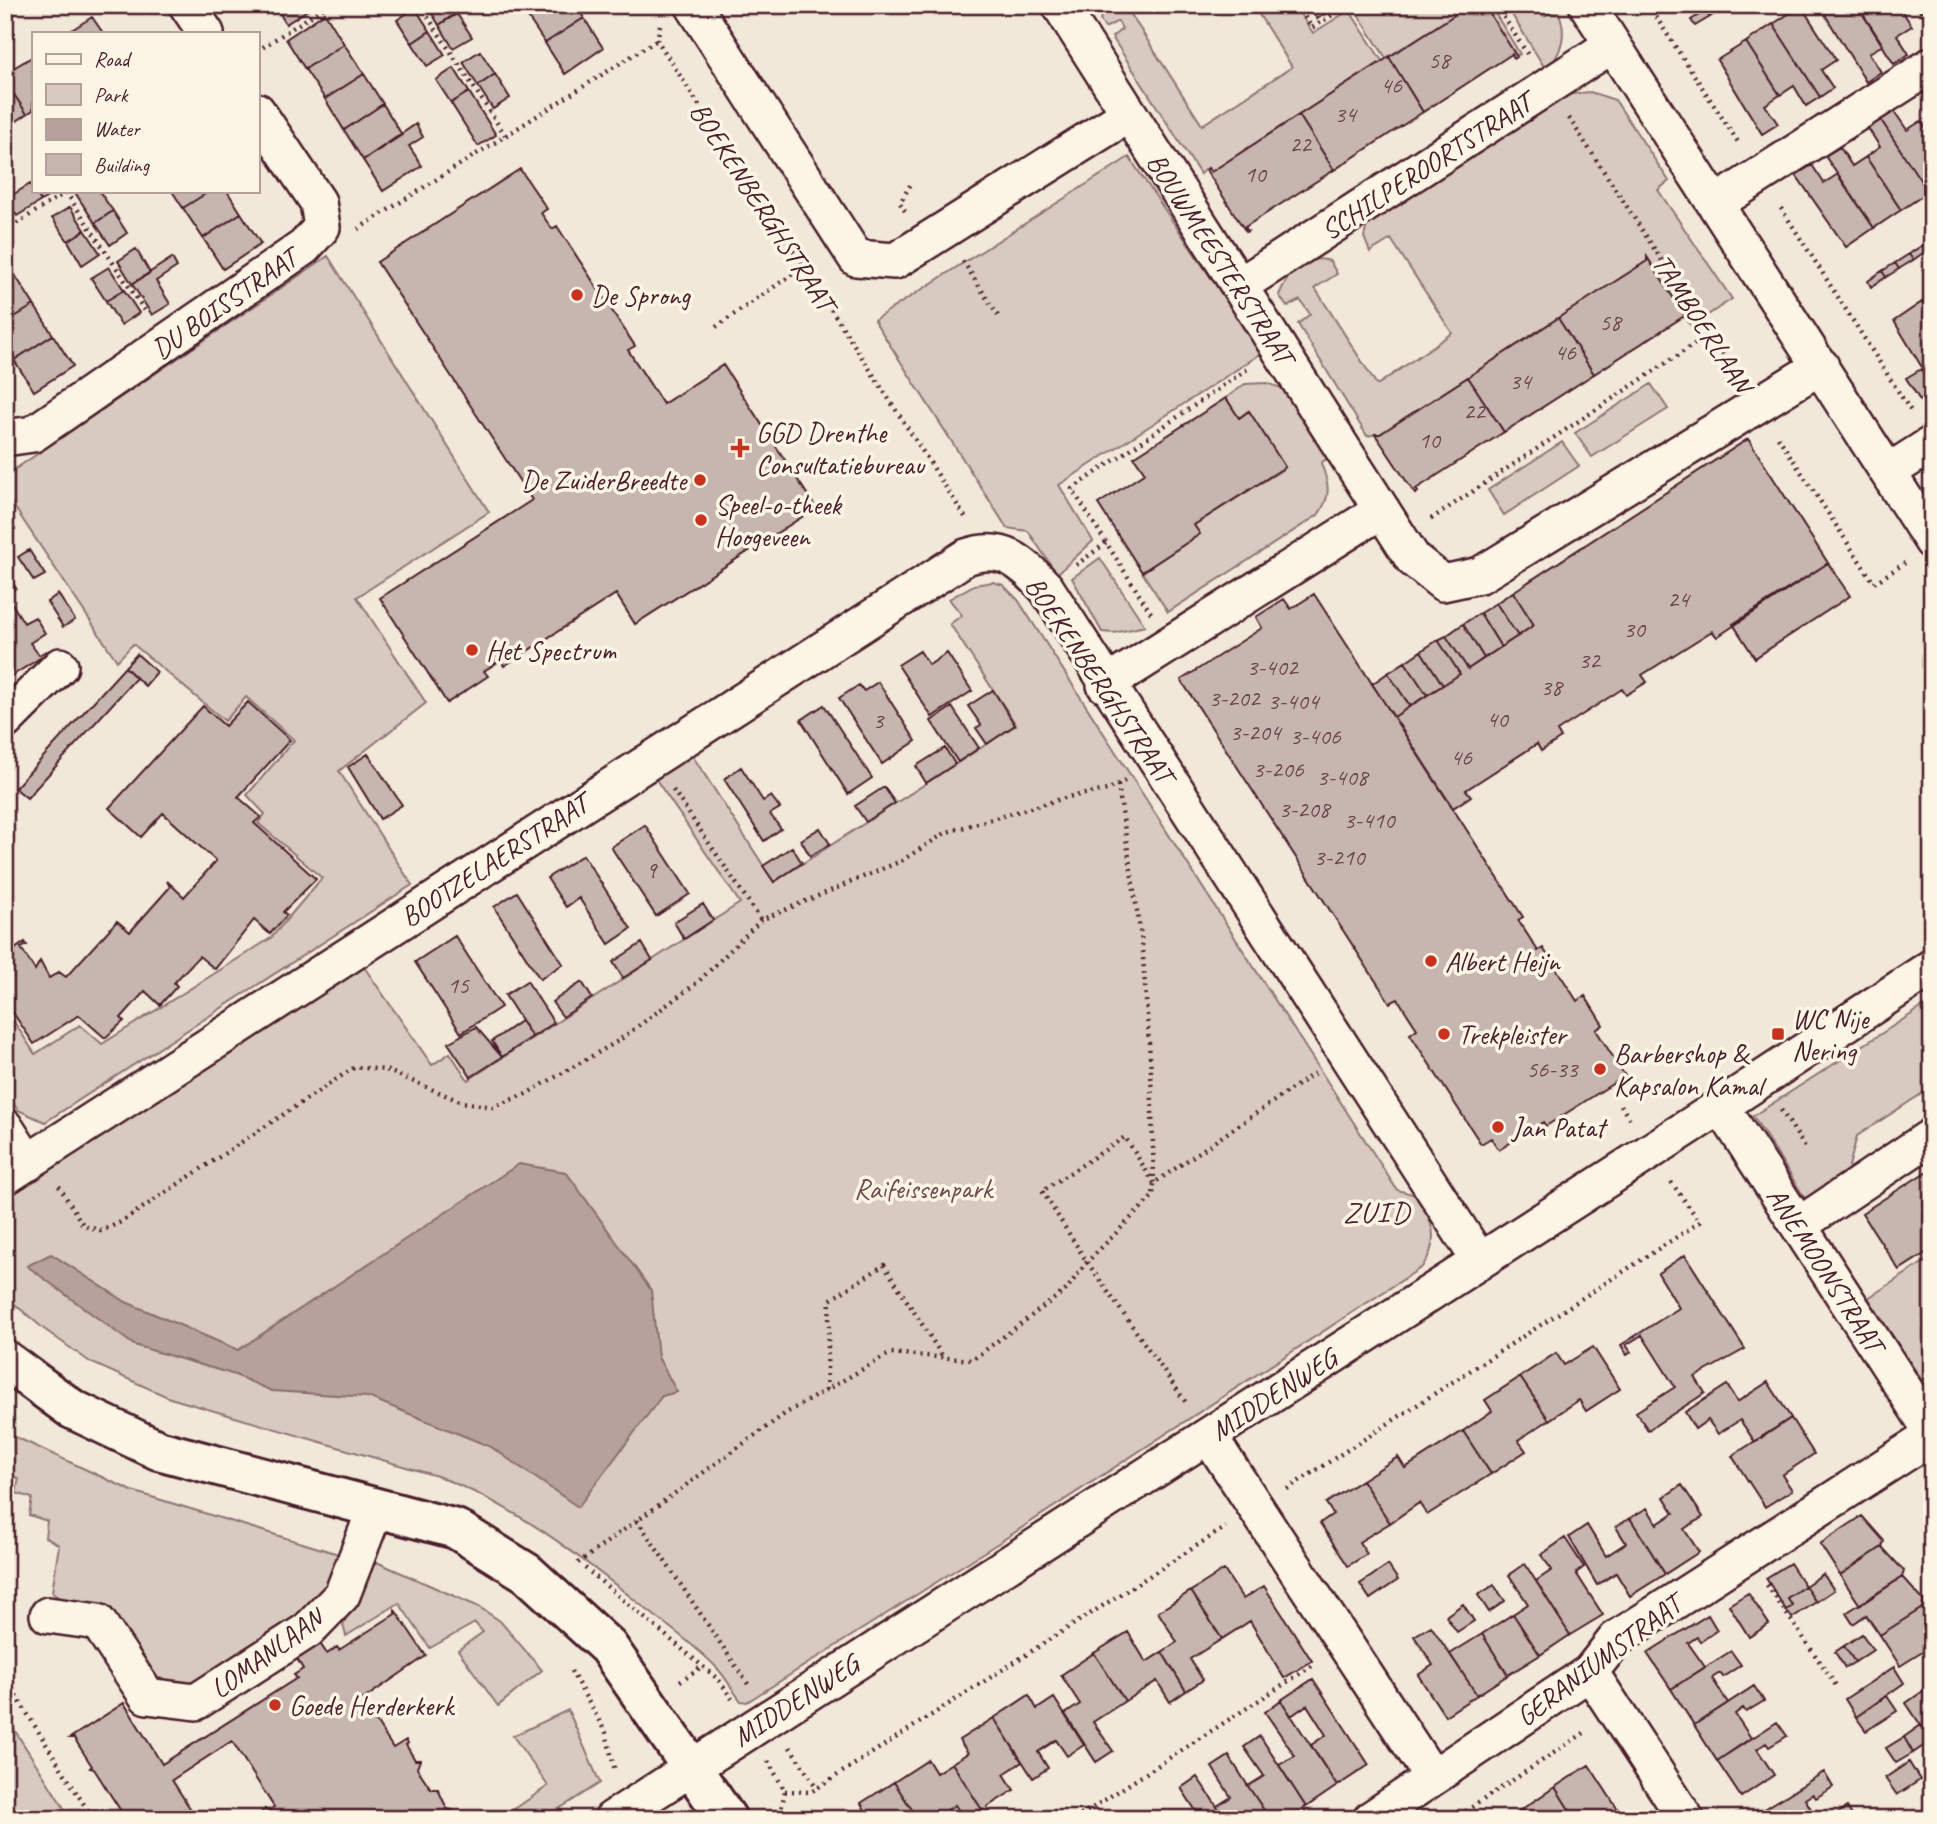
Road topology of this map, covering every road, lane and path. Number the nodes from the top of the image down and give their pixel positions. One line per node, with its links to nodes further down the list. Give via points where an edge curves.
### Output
1 (187, 5): 11 (street)
2 (328, 5): 14 (path)
3 (420, 5): 19 (path)
4 (1060, 5): 18 (street, BOUWMEESTERSTRAAT)
5 (1297, 5): 10 (path, via 1312,29)
6 (1496, 5): 16 (path, TAMBOERLAAN)
7 (1587, 5): 13 (street)
8 (1648, 5): 20 (path)
9 (677, 11): 12 (path); 27 (street, BOEKENBERGHSTRAAT)
10 (1337, 12)
11 (204, 32)
12 (657, 40): 19 (path); 28 (path, BOEKENBERGHSTRAAT)
13 (1612, 46): 16 (street, SCHILPEROORTSTRAAT); 23 (street)
14 (259, 50)
15 (1932, 65): 20 (street)
16 (1548, 87): 29 (street, SCHILPEROORTSTRAAT); 32 (path, TAMBOERLAAN)
17 (259, 114): 24 (street, DU BOISSTRAAT, via 318,202)
18 (1129, 114): 25 (street, BOEKENBERGHSTRAAT); 29 (street, BOUWMEESTERSTRAAT)
19 (505, 135): 24 (path, via 347,236)
20 (1760, 175): 23 (street); 37 (path)
21 (65, 192): 26 (path)
22 (68, 192): 33 (path)
23 (1716, 204): 35 (street)
24 (322, 227): 33 (street, DU BOISSTRAAT, via 304,247)
25 (944, 230): 27 (street, BOEKENBERGHSTRAAT, via 895,261 856,258); 30 (path)
26 (5, 231)
27 (842, 239): 28 (path)
28 (803, 268): 31 (path); 42 (path, BOEKENBERGHSTRAAT)
29 (1238, 286): 34 (street, BOUWMEESTERSTRAAT)
30 (998, 316)
31 (716, 327)
32 (1710, 334): 36 (path, TAMBOERLAAN); 41 (path)
33 (166, 342): 38 (street, DU BOISSTRAAT, via 33,434)
34 (1279, 348): 40 (street, BOUWMEESTERSTRAAT); 44 (path, via 1072,489)
35 (1821, 366): 36 (street, BOUWMEESTERSTRAAT); 39 (street)
36 (1757, 405): 41 (street, BOUWMEESTERSTRAAT, via 1480,575 1443,583 1413,559); 43 (path, TAMBOERLAAN, via 1874,583)
37 (1924, 432): 39 (street)
38 (5, 438)
39 (1888, 472): 43 (street)
40 (1382, 510): 41 (street, BOUWMEESTERSTRAAT); 44 (street)
41 (1401, 539)
42 (987, 550): 46 (street, BOEKENBERGHSTRAAT, via 1020,561 1045,588); 48 (street, BOOTZELAERSTRAAT, via 966,557)
43 (1920, 551)
44 (1171, 644): 46 (street)
45 (60, 666): 47 (street)
46 (1105, 685): 49 (street, BOEKENBERGHSTRAAT)
47 (5, 721)
48 (651, 758): 51 (path); 59 (street, BOOTZELAERSTRAAT)
49 (1157, 765): 50 (path); 53 (street, BOEKENBERGHSTRAAT)
50 (1118, 785): 51 (path, via 947,832 876,873); 60 (path, via 1142,943)
51 (761, 920): 59 (path, via 698,982 618,1041 526,1094 492,1107 462,1102 386,1070 355,1067 101,1231 83,1225)
52 (1932, 967): 55 (street, MIDDENWEG)
53 (1344, 1052): 60 (path); 62 (street, BOEKENBERGHSTRAAT)
54 (1621, 1105): 58 (path)
55 (1721, 1106): 58 (street, MIDDENWEG); 61 (street, ANEMOONSTRAAT)
56 (5, 1127): 59 (street)
57 (1932, 1136): 61 (street)
58 (1649, 1152): 62 (street, MIDDENWEG); 70 (path, via 1699,1222)
59 (24, 1165)
60 (1154, 1183): 63 (path, via 1153,1196); 63 (path, via 1125,1137 1042,1191)
61 (1799, 1225): 67 (street, ANEMOONSTRAAT)
62 (1479, 1260): 68 (street, MIDDENWEG)
63 (1087, 1262): 64 (path, via 1066,1290 972,1360); 68 (path)
64 (944, 1358): 66 (path, via 891,1353); 66 (path, via 884,1265 830,1300)
65 (5, 1360): 69 (street, via 72,1409 158,1450)
66 (826, 1390): 71 (path, via 786,1413)
67 (1932, 1434): 72 (street, GERANIUMSTRAAT)
68 (1209, 1436): 70 (street); 80 (street, MIDDENWEG)
69 (376, 1507): 74 (street, LOMANLAAN, via 342,1595 308,1630 196,1702 147,1696 98,1622); 81 (street, via 456,1529 527,1573 608,1647)
70 (1257, 1508): 75 (street); 83 (path)
71 (637, 1520): 73 (path); 80 (path)
72 (1747, 1555): 76 (street, GERANIUMSTRAAT, via 1616,1639); 78 (path)
73 (578, 1563)
74 (48, 1615)
75 (1345, 1644): 82 (street); 91 (path)
76 (1590, 1672): 79 (street); 82 (street, GERANIUMSTRAAT)
77 (5, 1678): 86 (path)
78 (1837, 1687)
79 (1617, 1712): 93 (path); 94 (street)
80 (760, 1722): 81 (street, MIDDENWEG); 83 (path); 84 (path)
81 (691, 1766): 87 (street, MIDDENWEG); 88 (street)
82 (1432, 1777): 92 (street, GERANIUMSTRAAT)
83 (817, 1788): 84 (path)
84 (785, 1791): 85 (path)
85 (780, 1810): 89 (path); 90 (path)
86 (93, 1819)
87 (612, 1819)
88 (727, 1819)
89 (767, 1819)
90 (786, 1819)
91 (1075, 1819)
92 (1371, 1819)
93 (1454, 1819)
94 (1686, 1819)

